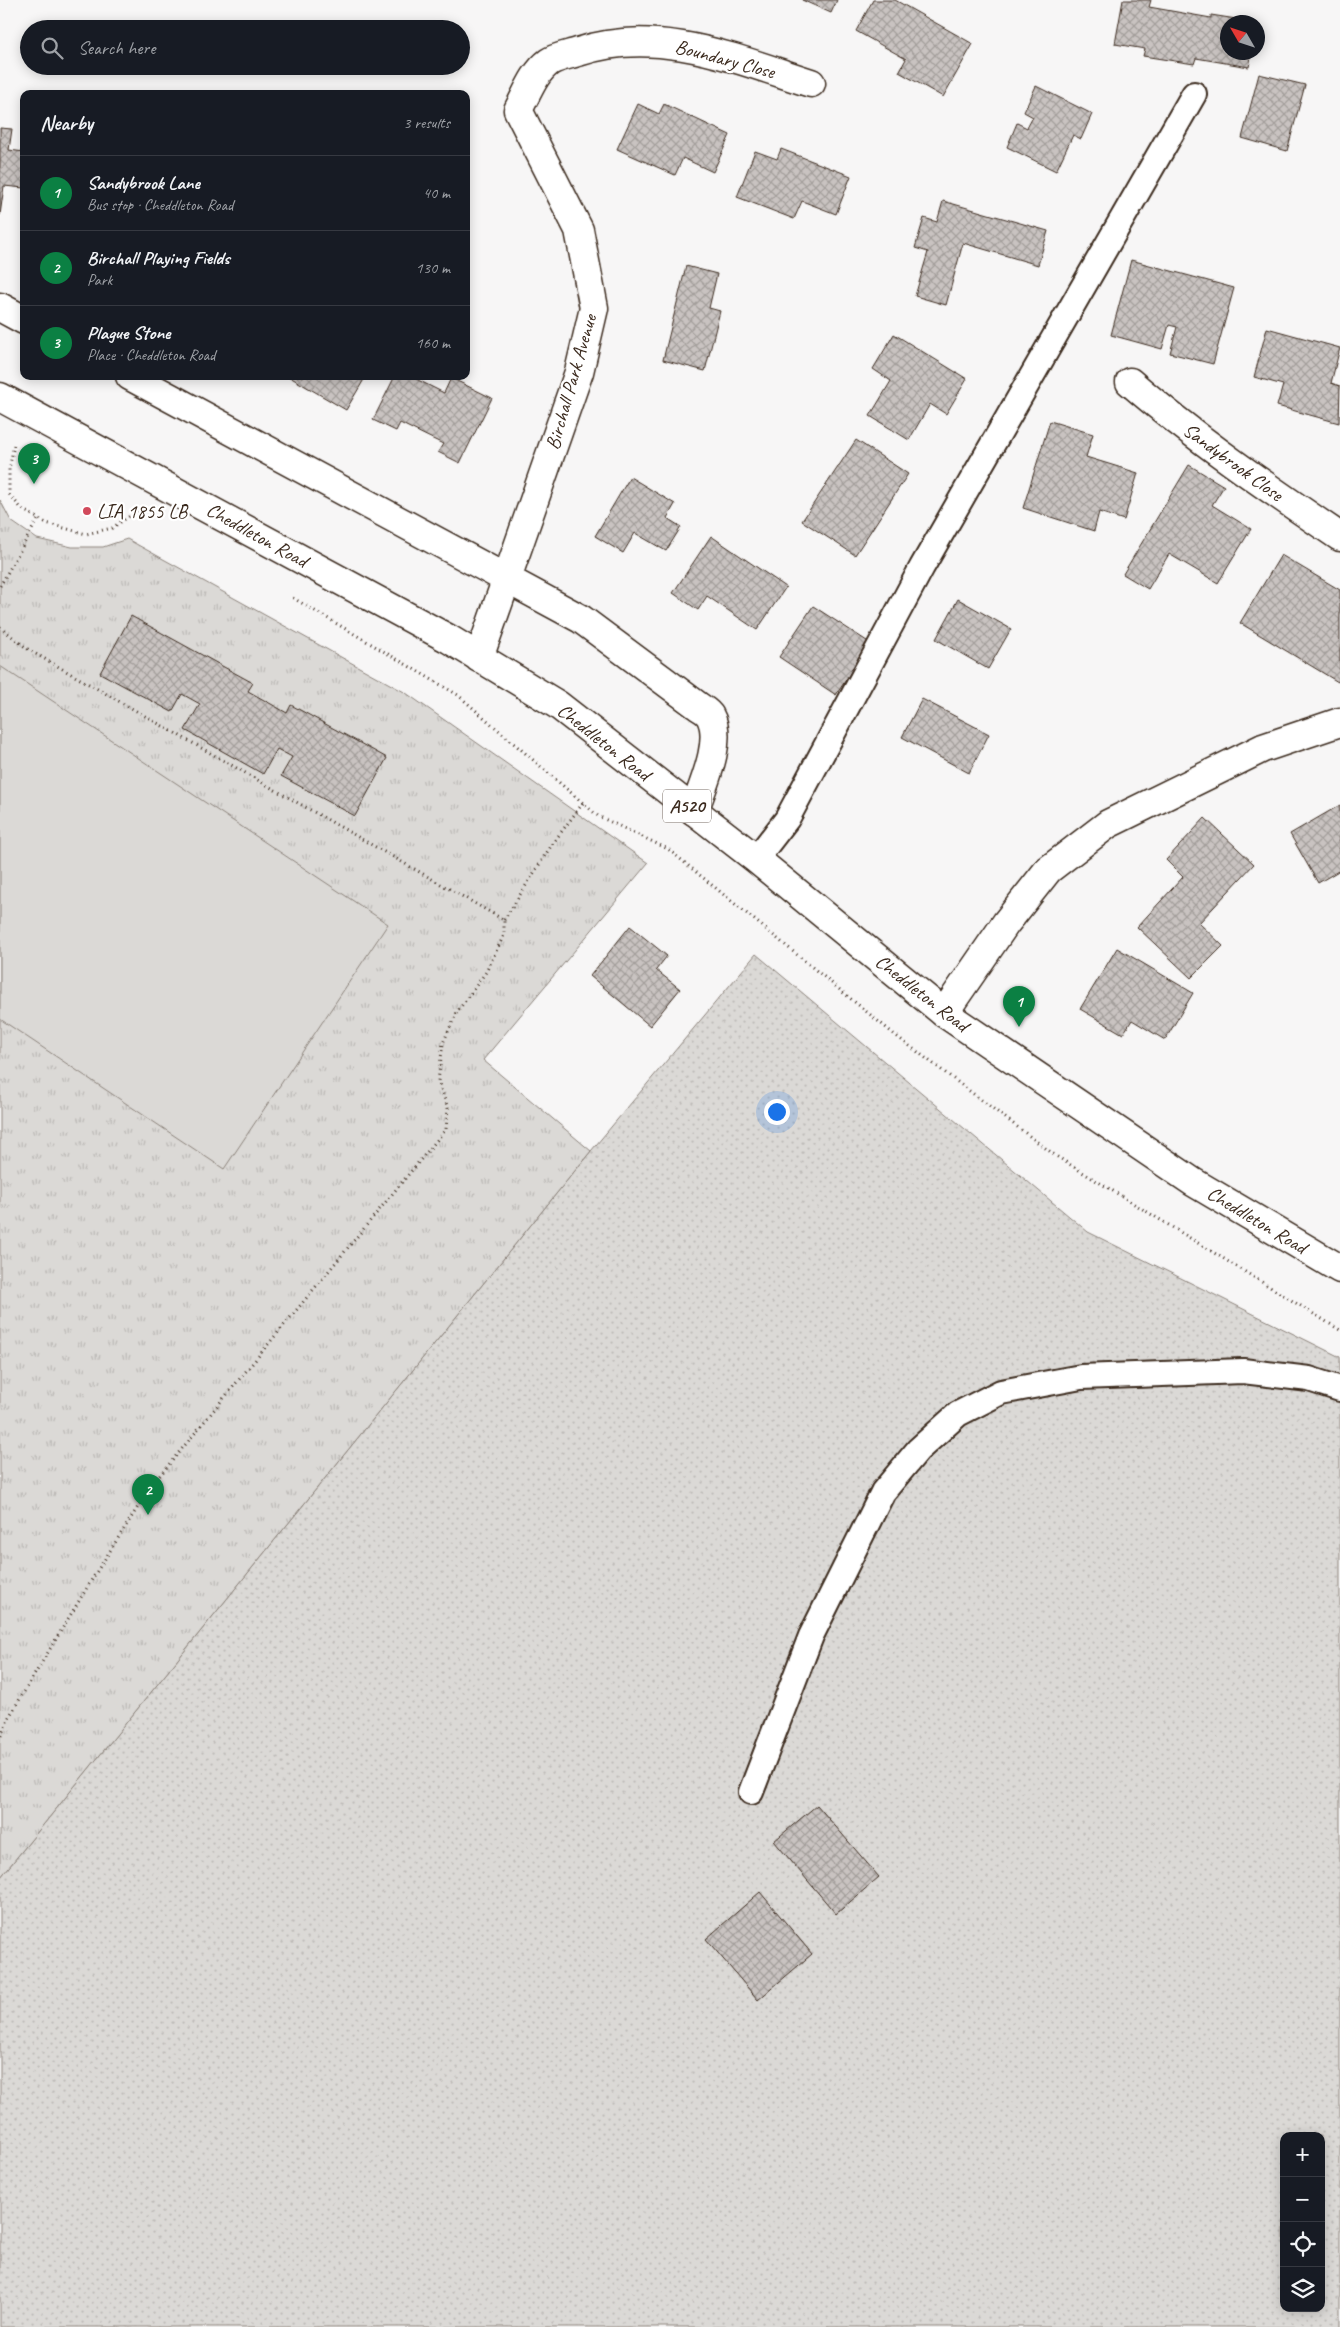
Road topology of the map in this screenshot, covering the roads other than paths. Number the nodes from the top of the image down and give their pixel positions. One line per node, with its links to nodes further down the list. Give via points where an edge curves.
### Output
1 (811, 83): 3 (main road, Boundary Close, via 678,43 622,41 550,61 533,81)
2 (1194, 94): 14 (lane, via 922,568 787,819)
3 (518, 110): 10 (main road, Birchall Park Avenue, via 579,230 594,308 579,372)
4 (0, 307): 5 (main road)
5 (20, 318)
6 (137, 380): 10 (main road)
7 (1130, 382): 9 (main road, Sandybrook Close, via 1224,457)
8 (0, 397): 11 (main road, Cheddleton Road / A520)
9 (1340, 537)
10 (506, 577): 11 (main road, Birchall Park Avenue); 13 (main road, via 581,618 710,716 713,755)
11 (479, 658): 13 (main road, Cheddleton Road / A520, via 558,705)
12 (1340, 722): 15 (main road, via 1263,748 1108,824 1048,870 1006,923)
13 (694, 812): 14 (main road, Cheddleton Road / A520)
14 (756, 859): 15 (main road, Cheddleton Road / A520)
15 (944, 1013): 16 (main road, Cheddleton Road / A520, via 1193,1182)
16 (1340, 1269)
17 (1340, 1389): 18 (lane, via 1309,1379 1243,1371 1081,1377 1001,1392 958,1414 918,1450 883,1492 811,1636)
18 (750, 1792)

